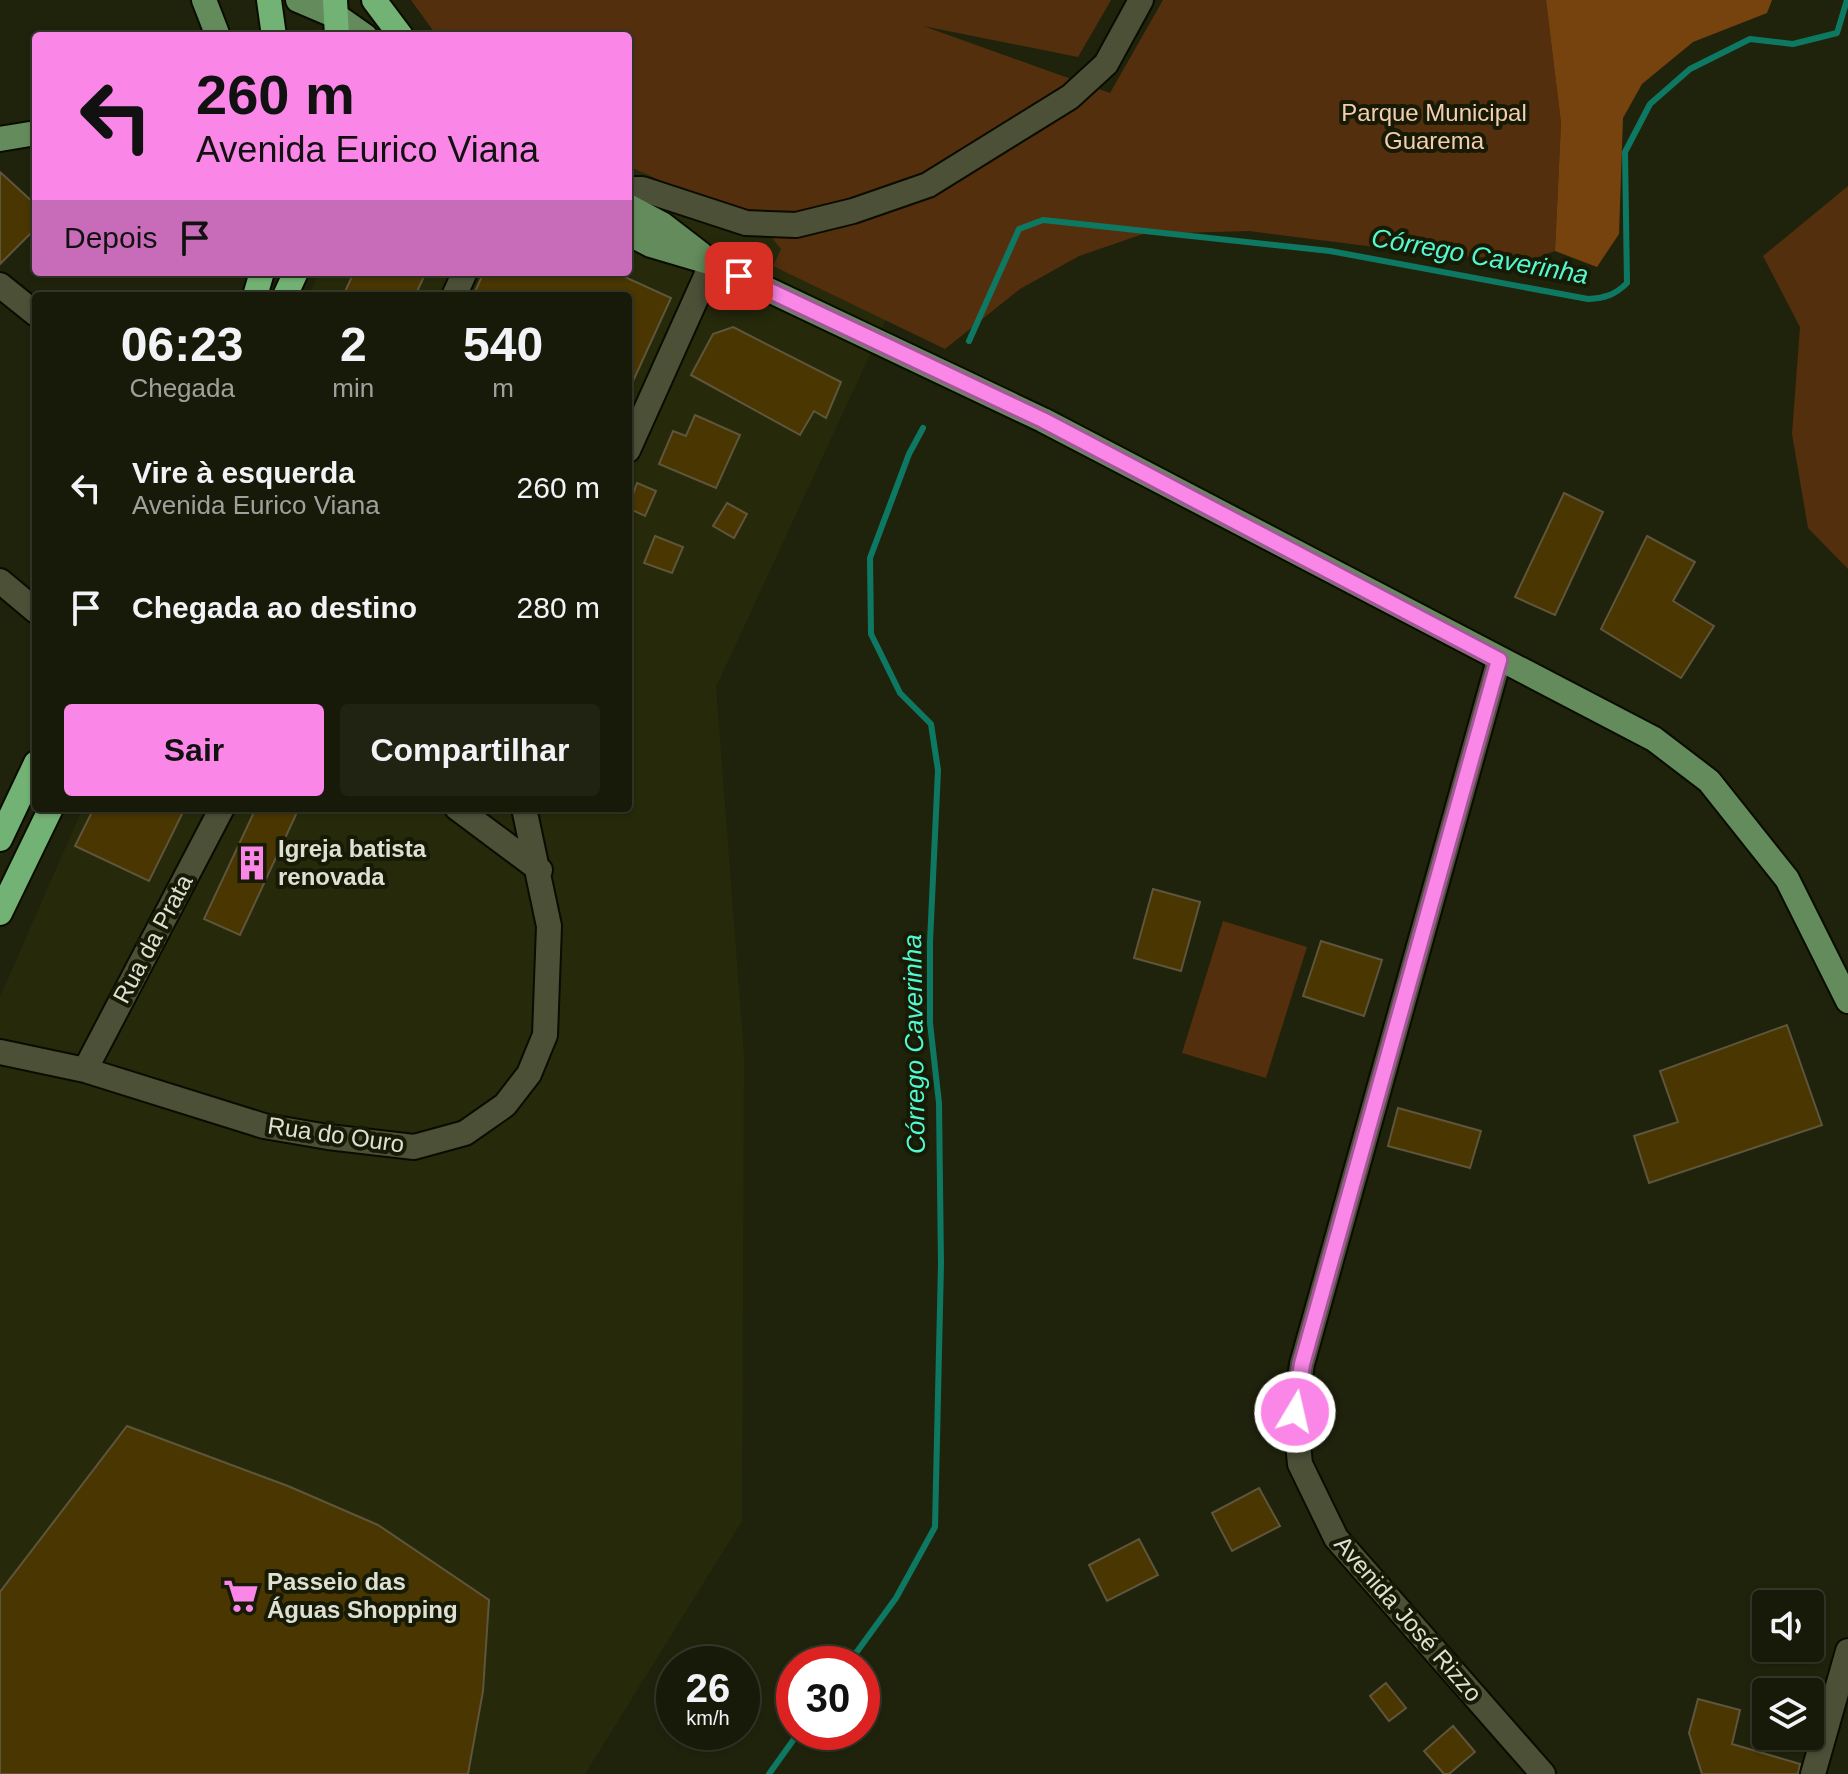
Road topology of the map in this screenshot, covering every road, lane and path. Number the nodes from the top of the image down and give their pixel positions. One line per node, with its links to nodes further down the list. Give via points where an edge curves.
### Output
1 (204, 0): 7 (main road)
2 (269, 0): 8 (highway)
3 (298, 0): 6 (main road)
4 (374, 0): 10 (highway)
5 (1141, 0): 13 (street, via 1106,64 1070,97 928,185 796,225 746,223)
6 (337, 18): 9 (main road)
7 (216, 32)
8 (273, 32)
9 (359, 32)
10 (398, 32)
11 (32, 134): 12 (main road)
12 (0, 139)
13 (632, 189)
14 (632, 208): 16 (main road)
15 (632, 235): 16 (main road)
16 (712, 263): 19 (street); 22 (main road, via 1043,420)
17 (0, 285): 18 (street)
18 (32, 311)
19 (632, 441)
20 (0, 581): 21 (street)
21 (32, 608)
22 (1499, 660): 31 (main road, via 1654,739 1709,781 1787,879); 35 (street, Avenida José Rizzo, via 1302,1364 1295,1412 1300,1464 1336,1538)
23 (32, 771): 28 (highway)
24 (49, 812): 30 (highway)
25 (220, 812): 33 (street, Rua da Prata)
26 (462, 812): 29 (street)
27 (525, 812): 29 (street, Rua do Ouro)
28 (0, 839)
29 (540, 870): 33 (street, Rua do Ouro, via 549,926 545,1035 529,1074 505,1105 465,1133 414,1147 328,1137 264,1126)
30 (0, 913)
31 (1848, 1001)
32 (0, 1052): 33 (street, Rua do Ouro)
33 (85, 1070)
34 (1848, 1651): 36 (street)
35 (1543, 1774)
36 (1813, 1774)

